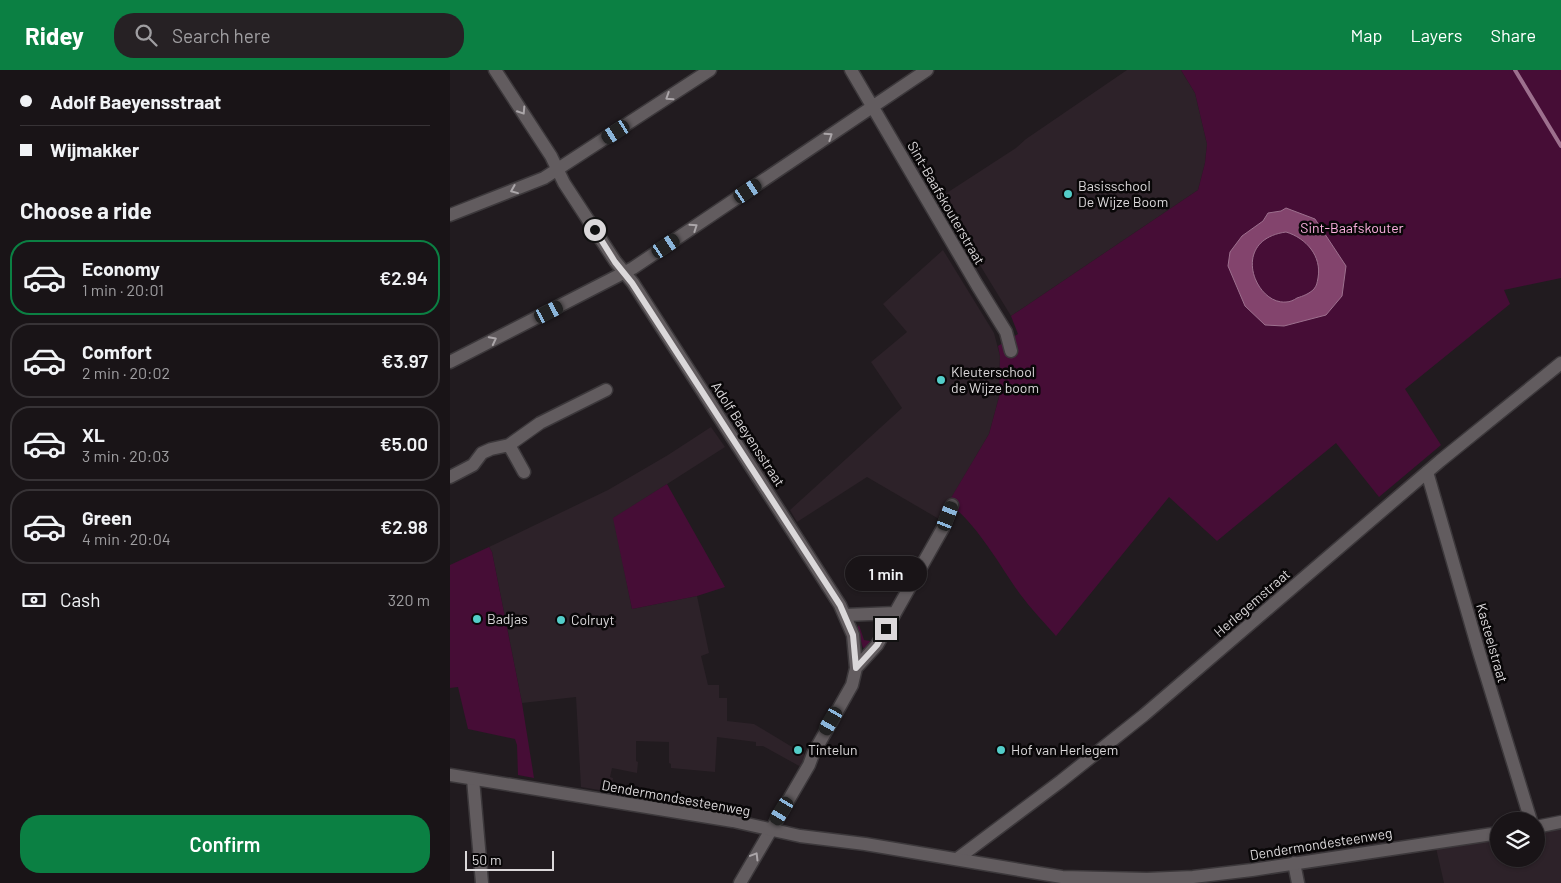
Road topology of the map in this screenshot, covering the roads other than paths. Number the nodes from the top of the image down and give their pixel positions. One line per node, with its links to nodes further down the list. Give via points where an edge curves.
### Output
1 (495, 70): 6 (street, Adolf Baeyensstraat, one-way to 6)
2 (710, 70): 6 (street, one-way to 6)
3 (851, 70): 5 (street, Sint-Baafskouterstraat)
4 (927, 70): 5 (street)
5 (873, 107): 8 (street, one-way to 5); 9 (street, Sint-Baafskouterstraat, via 1006,332)
6 (558, 170): 7 (street, one-way to 7); 8 (street, Adolf Baeyensstraat, via 564,184)
7 (450, 215)
8 (624, 273): 10 (street, one-way to 8); 19 (street, Adolf Baeyensstraat, via 638,290)
9 (1011, 351)
10 (450, 362)
11 (1561, 363): 15 (street, Herlegemstraat)
12 (606, 390): 13 (street, via 540,423)
13 (510, 445): 14 (street); 16 (street, via 482,453 473,465)
14 (524, 472)
15 (1427, 472): 23 (street, Kasteelstraat); 28 (street, Herlegemstraat, via 1144,715)
16 (450, 477)
17 (952, 505): 18 (street, via 943,528)
18 (895, 613): 19 (street); 20 (street, via 877,645)
19 (845, 615): 20 (street, Adolf Baeyensstraat, via 853,635)
20 (856, 668): 26 (street, Adolf Baeyensstraat, via 852,685)
21 (450, 775): 22 (street, Dendermondsesteenweg)
22 (473, 779): 26 (street, Dendermondsesteenweg); 31 (street)
23 (1528, 812)
24 (1561, 822): 25 (street)
25 (1545, 825)
26 (771, 830): 28 (street, Dendermondsesteenweg); 32 (street, Adolf Baeyensstraat, one-way to 26)
27 (1490, 834): 29 (street, Dendermondesteenweg)
28 (957, 859): 30 (street, Dendermondesteenweg, via 1062,877)
29 (1294, 863): 30 (street, Dendermondesteenweg); 33 (street)
30 (1146, 881)
31 (482, 883)
32 (740, 883)
33 (1298, 883)

